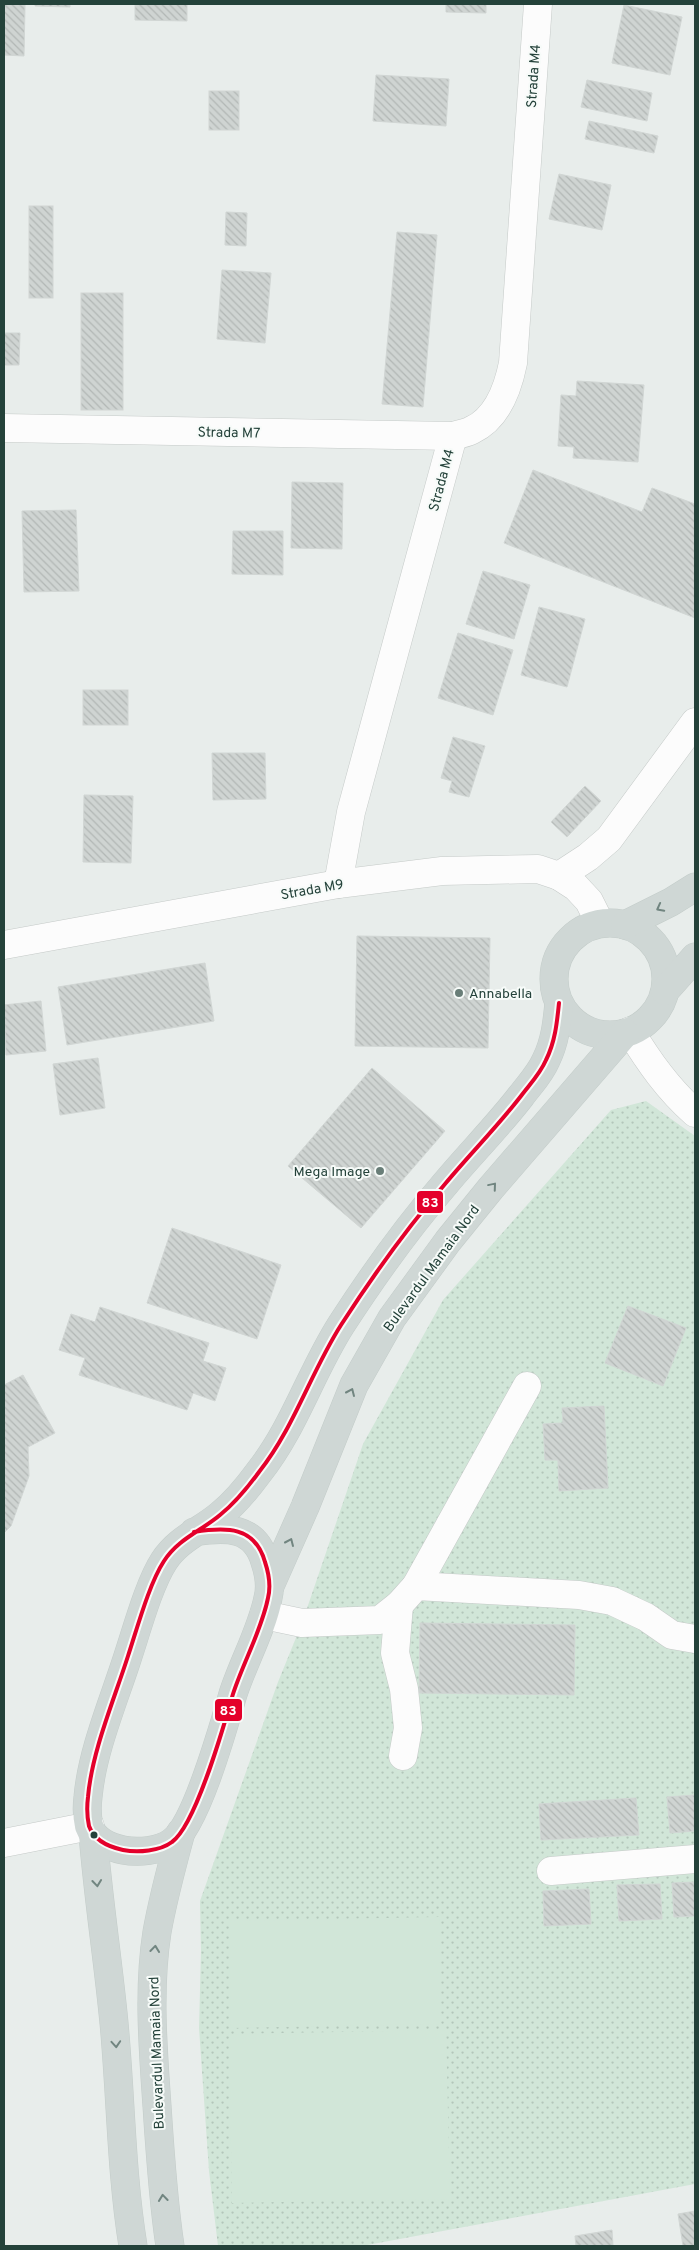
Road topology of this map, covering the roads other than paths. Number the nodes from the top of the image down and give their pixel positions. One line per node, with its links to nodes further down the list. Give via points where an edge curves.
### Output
1 (538, 4): 3 (street, Strada M4, via 509,385 488,418 472,430)
2 (4, 428): 3 (street, Strada M7)
3 (454, 436): 6 (street, Strada M4, via 350,812)
4 (695, 722): 5 (street, via 609,838)
5 (559, 876): 6 (street, Strada M9, via 538,869 442,871); 8 (street, Strada M9, via 576,887)
6 (338, 884): 9 (street, Strada M9)
7 (694, 887): 8 (main road, one-way to 8, via 652,913)
8 (612, 924): 11 (main road, via 638,930 650,939 664,963); 12 (main road, via 584,929 570,939 560,953 554,970 554,987)
9 (4, 945)
10 (695, 957): 11 (main road)
11 (665, 991): 13 (main road, via 655,1012)
12 (560, 1004): 13 (main road, via 580,1026 594,1032 610,1035); 16 (main road, via 552,1046 538,1074 445,1184 366,1289 339,1328 262,1470 217,1518)
13 (628, 1032): 14 (street, via 657,1074); 17 (main road, Bulevardul Mamaia Nord, one-way to 13, via 354,1385 392,1318 491,1188)
14 (695, 1113)
15 (527, 1386): 18 (street)
16 (194, 1532): 17 (main road, via 216,1528 235,1530 250,1537 262,1551); 22 (main road, via 177,1544 162,1563 138,1624 94,1768 88,1797)
17 (270, 1586): 19 (main road)
18 (408, 1596): 19 (street, via 380,1620 302,1623); 20 (street, via 578,1595 612,1601 672,1634); 21 (street, via 395,1654 404,1689 408,1728)
19 (264, 1614): 23 (main road, via 242,1665 201,1792)
20 (695, 1639)
21 (403, 1756)
22 (91, 1830): 23 (main road, via 109,1846 127,1851 158,1849 172,1842); 24 (street); 27 (main road, one-way to 27, via 114,2022 123,2172)
23 (181, 1832): 28 (main road, Bulevardul Mamaia Nord, one-way to 23, via 162,2198 152,1978 159,1923)
24 (4, 1843)
25 (695, 1859): 26 (street)
26 (551, 1871)
27 (133, 2246)
28 (170, 2246)

